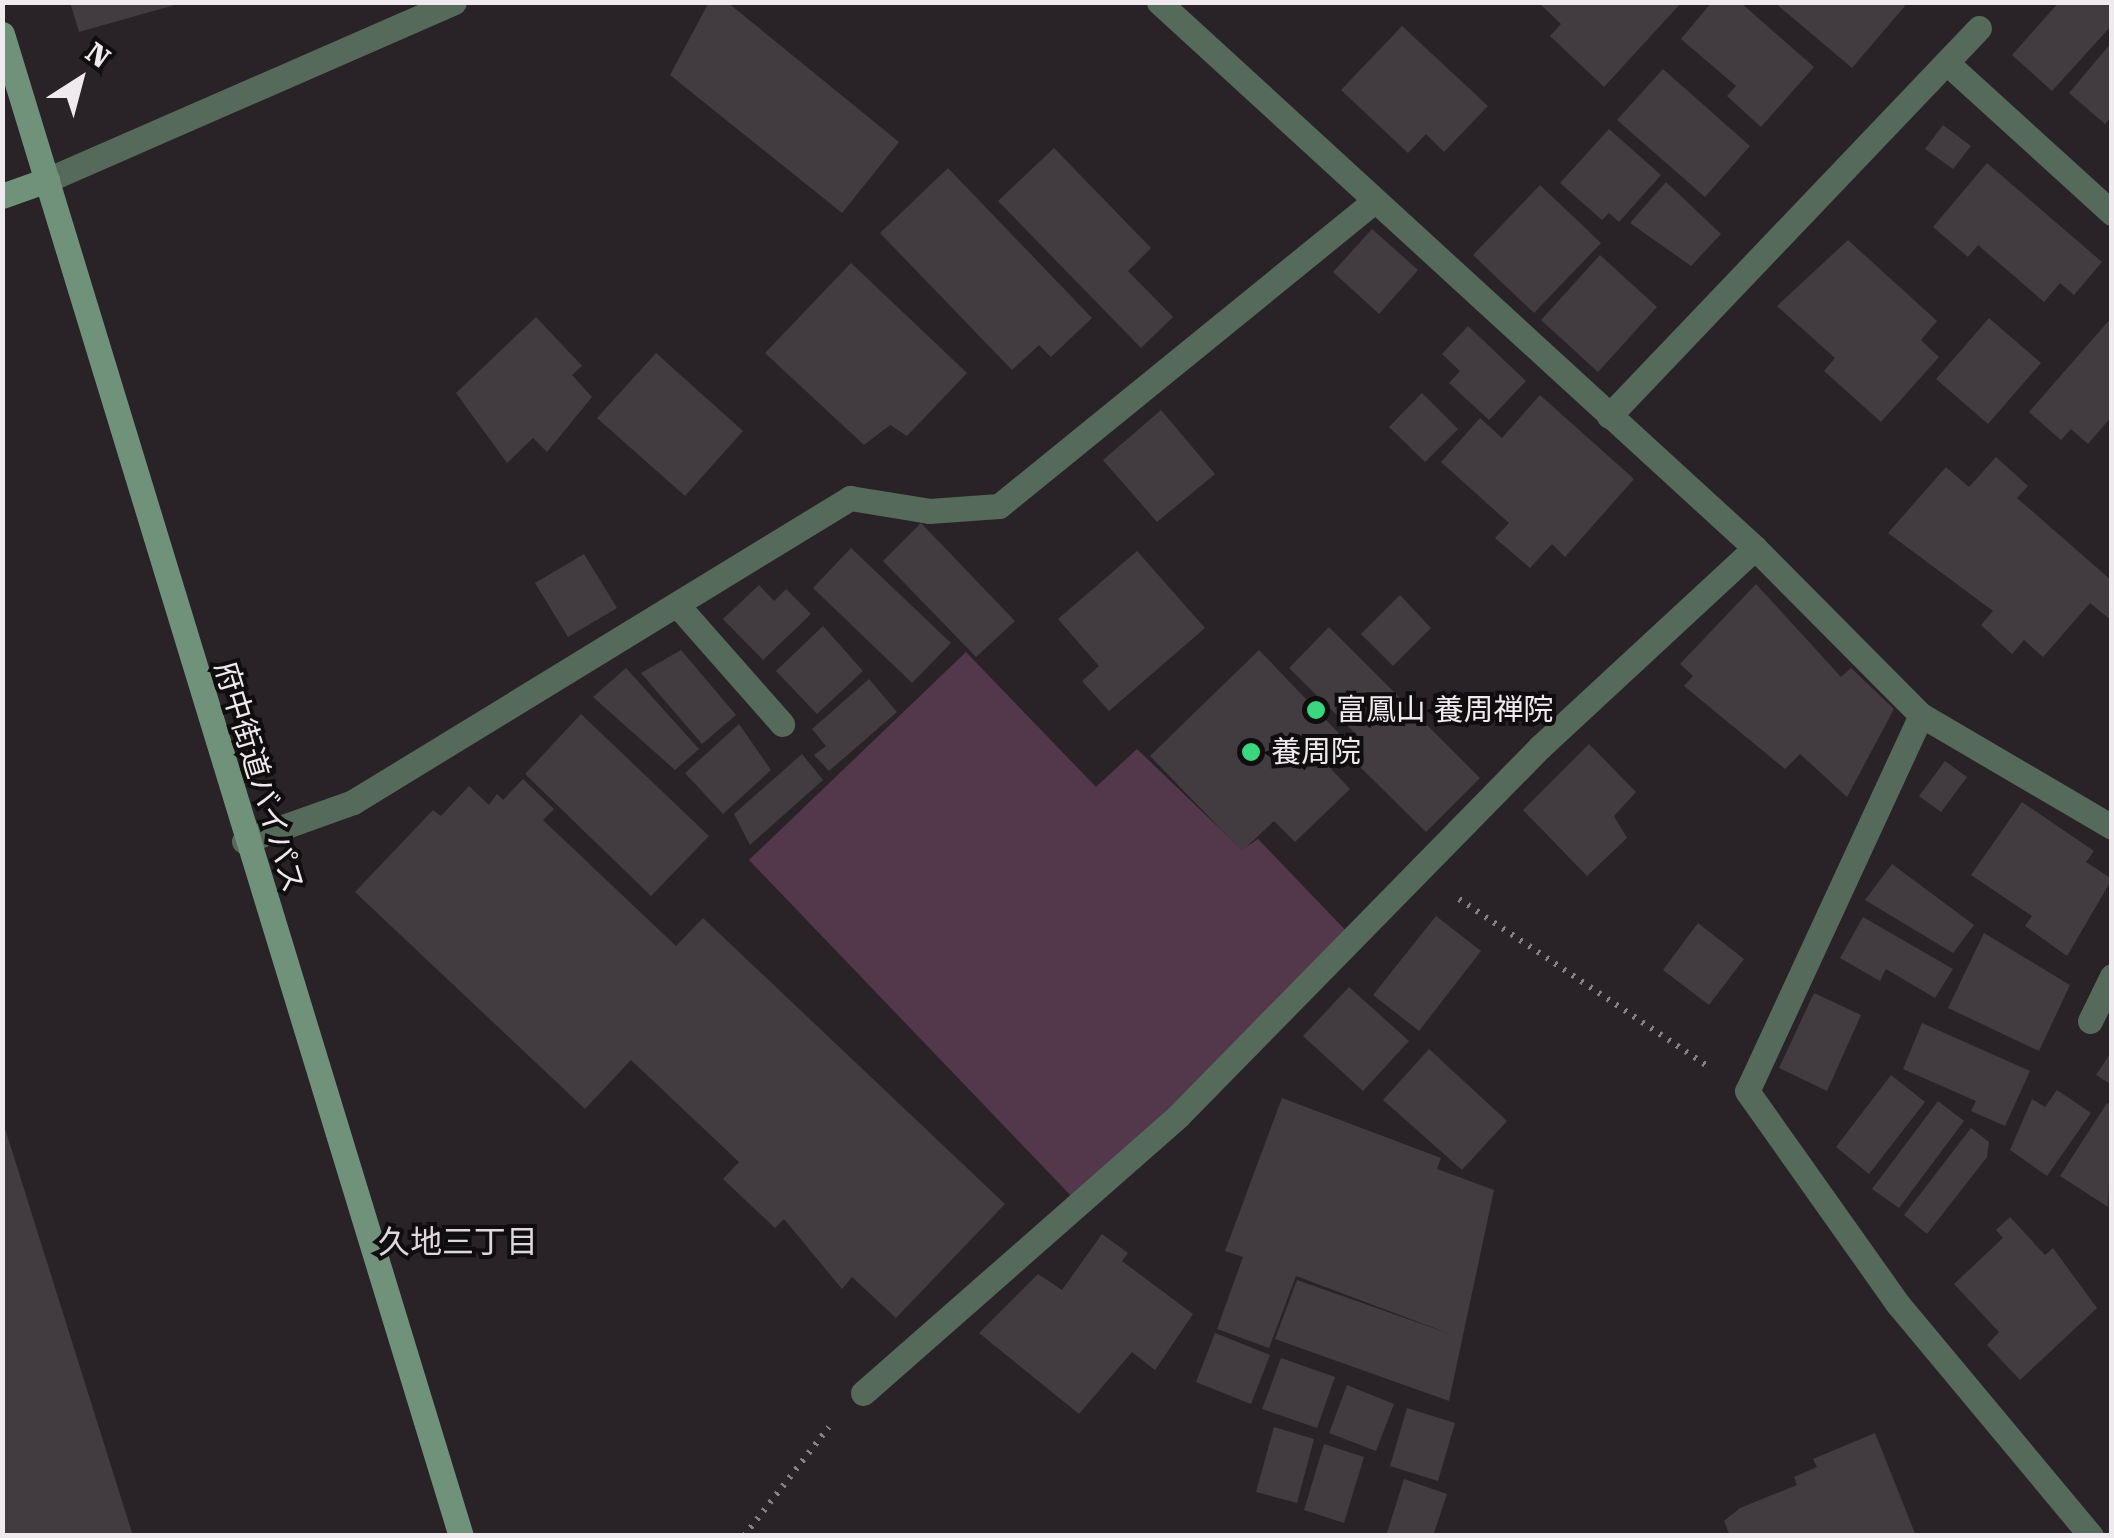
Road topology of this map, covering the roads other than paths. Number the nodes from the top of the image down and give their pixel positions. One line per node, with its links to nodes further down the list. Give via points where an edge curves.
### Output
1 (454, 2): 6 (street)
2 (1159, 2): 8 (street)
3 (1979, 28): 5 (street)
4 (2, 34): 6 (street, 府中街道バイパス)
5 (1948, 63): 9 (street); 10 (street)
6 (47, 180): 7 (street); 16 (street, 府中街道バイパス)
7 (2, 196)
8 (1374, 201): 10 (street); 12 (street, via 999,506 928,511 850,498)
9 (2112, 213)
10 (1610, 416): 11 (street)
11 (1755, 548): 13 (street); 19 (street, via 1540,747 1164,1129)
12 (678, 607): 14 (street); 16 (street, via 353,802)
13 (1921, 715): 15 (street); 21 (street, via 1747,1091 1897,1303)
14 (782, 724)
15 (2112, 827)
16 (244, 840): 20 (street, 府中街道バイパス)
17 (2112, 976): 18 (street)
18 (2090, 1021)
19 (863, 1392)
20 (461, 1536)
21 (2091, 1536)

